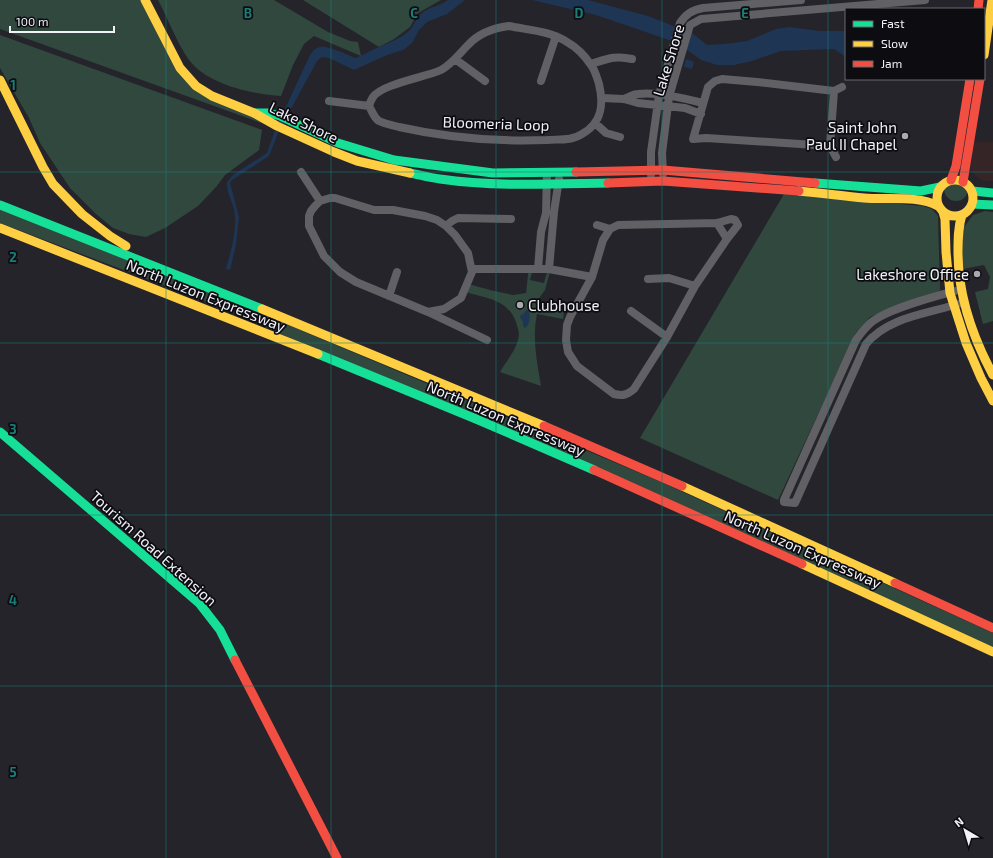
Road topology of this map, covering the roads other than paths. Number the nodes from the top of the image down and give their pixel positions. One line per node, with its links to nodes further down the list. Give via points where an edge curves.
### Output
1 (145, 0): 28 (main road, via 187,77 212,96)
2 (801, 0): 5 (street, Lake Shore, via 695,9)
3 (925, 0): 6 (street, Lake Shore, via 702,19)
4 (991, 4): 8 (main road)
5 (685, 16): 6 (street); 19 (street, Lake Shore, via 680,23)
6 (692, 24): 20 (street, Lake Shore)
7 (556, 36): 9 (street, via 509,26 488,30 468,44); 11 (street, via 576,48); 15 (street)
8 (985, 47)
9 (455, 59): 16 (street); 26 (street, via 442,69 379,92 372,98)
10 (632, 59): 11 (street, via 620,56)
11 (591, 64): 21 (street)
12 (0, 80): 66 (main road, via 53,184 82,214 110,236)
13 (970, 80): 39 (main road, via 956,166)
14 (980, 80): 42 (main road)
15 (541, 81)
16 (485, 82)
17 (842, 87): 18 (street)
18 (834, 91): 24 (street, via 722,79 708,87); 32 (street)
19 (659, 95): 20 (street); 22 (street, via 639,94); 25 (street, Lake Shore)
20 (669, 97): 24 (street); 27 (street, Lake Shore)
21 (602, 98): 22 (street); 30 (street)
22 (624, 99): 25 (street)
23 (329, 101): 26 (street)
24 (703, 103): 29 (street)
25 (657, 105): 27 (street); 34 (street, Lake Shore, via 651,152)
26 (369, 106): 30 (street, Bloomeria Loop, via 378,120 385,123 430,134 487,140 573,139)
27 (668, 106): 29 (street, via 685,108); 35 (street, Lake Shore, via 662,153)
28 (254, 113): 37 (main road, Lake Shore, via 280,116 338,143 394,160 493,173); 43 (main road, Lake Shore, via 287,131 357,161 440,179)
29 (701, 114): 32 (street, via 693,139)
30 (595, 123): 31 (street, via 606,132)
31 (620, 137)
32 (830, 146): 33 (street)
33 (836, 157)
34 (652, 169): 35 (main road, Lake Shore); 38 (main road, Lake Shore); 40 (street, Lake Shore)
35 (663, 170): 41 (street, Lake Shore); 45 (main road, Lake Shore, via 868,188 921,191)
36 (301, 172): 48 (street)
37 (547, 172): 38 (main road, Lake Shore); 43 (street)
38 (560, 173): 44 (street)
39 (951, 180): 42 (main road); 45 (main road)
40 (651, 181): 41 (main road, Lake Shore); 44 (main road, Lake Shore)
41 (662, 181): 52 (main road, Lake Shore, via 772,188 865,198 920,200 931,202)
42 (963, 182): 46 (main road)
43 (548, 184): 44 (main road, Lake Shore); 53 (street)
44 (559, 184): 53 (street)
45 (940, 187): 52 (main road, via 937,196)
46 (972, 191): 47 (main road); 49 (main road)
47 (993, 193)
48 (320, 200): 58 (street, via 335,198 374,210 393,210 425,216); 72 (street, via 309,216 310,226 324,256 340,272 356,282)
49 (972, 204): 51 (main road); 54 (main road)
50 (0, 205): 66 (main road, North Luzon Expressway)
51 (993, 205)
52 (940, 209): 54 (main road, via 950,216); 71 (main road, via 945,219)
53 (550, 213): 63 (street, via 540,232); 64 (street)
54 (962, 216): 70 (main road, via 958,230 957,258)
55 (511, 219): 58 (street, via 458,218)
56 (717, 223): 60 (street, via 618,225); 61 (street); 61 (street, via 731,220 737,223)
57 (596, 225): 60 (street)
58 (446, 226): 62 (street, via 468,252)
59 (0, 228): 85 (main road, North Luzon Expressway, via 542,448)
60 (610, 229): 67 (street, via 603,240)
61 (727, 239): 69 (street)
62 (472, 269): 63 (street); 76 (street, via 461,298 444,309)
63 (538, 269): 64 (street)
64 (550, 269): 67 (street)
65 (397, 272): 72 (street)
66 (176, 273): 84 (main road, North Luzon Expressway, via 548,428 846,559)
67 (592, 277): 77 (street, via 570,317 566,340 572,360 587,375 614,394 628,395)
68 (648, 279): 69 (street, via 669,278)
69 (695, 286): 77 (street)
70 (960, 290): 71 (street); 73 (main road)
71 (950, 293): 74 (main road); 79 (street, via 885,315 873,321)
72 (389, 296): 76 (street)
73 (965, 306): 74 (main road); 81 (main road, via 979,347)
74 (955, 309): 80 (street, via 893,323 873,335); 82 (main road, via 976,367)
75 (631, 311): 77 (street)
76 (428, 312): 78 (street)
77 (667, 337)
78 (487, 340)
79 (856, 340): 80 (street); 80 (street, via 784,502 795,503)
80 (866, 344)
81 (993, 375)
82 (993, 401)
83 (0, 432): 86 (main road, Tourism Road Extension, via 199,603 220,630)
84 (993, 628)
85 (993, 652)
86 (337, 858)

